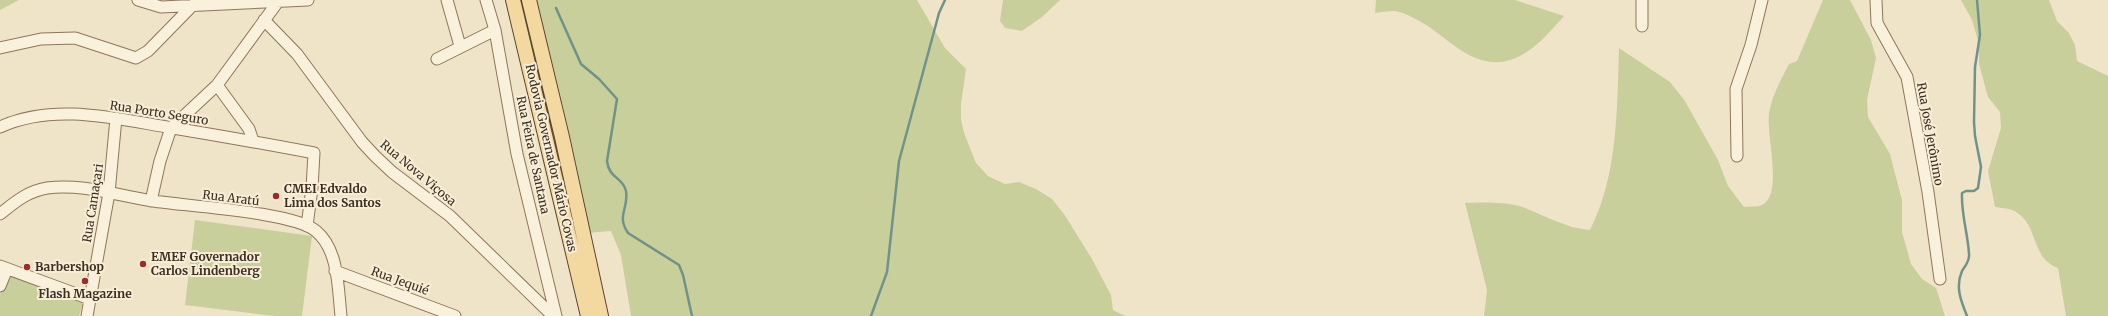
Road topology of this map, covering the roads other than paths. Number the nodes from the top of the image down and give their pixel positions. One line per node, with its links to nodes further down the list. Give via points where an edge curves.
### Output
1 (138, 0): 11 (street, via 154,6)
2 (308, 0): 10 (street)
3 (447, 0): 16 (street)
4 (486, 0): 15 (street, Rua Feira de Santana)
5 (513, 0): 38 (main road, Rodovia Governador Mário Covas)
6 (529, 0): 39 (main road, Rodovia Governador Mário Covas, via 564,144)
7 (1642, 0): 14 (street)
8 (1762, 0): 24 (street, via 1751,45 1736,89)
9 (1876, 0): 31 (street, Rua José Jerônimo, via 1877,23 1907,77 1928,192)
10 (277, 1): 12 (street); 13 (street)
11 (170, 3): 12 (street)
12 (193, 5): 17 (street, via 148,51 136,58 75,38 41,39)
13 (264, 20): 19 (street); 37 (street, Rua Nova Viçosa, via 297,54 375,156 450,216)
14 (1642, 26)
15 (495, 30): 16 (street); 37 (street, Rua Feira de Santana, via 517,154)
16 (460, 46): 18 (street)
17 (0, 48)
18 (437, 59)
19 (217, 85): 22 (street); 23 (street, via 249,129)
20 (116, 118): 21 (street, Rua Porto Seguro, via 68,113 25,118); 22 (street, Rua Porto Seguro); 25 (street, Rua Camaçari)
21 (0, 127)
22 (171, 128): 23 (street, Rua Porto Seguro); 26 (street)
23 (254, 141): 28 (street, Rua Porto Seguro, via 314,154)
24 (1737, 156)
25 (109, 193): 26 (street, Rua Aratú); 27 (street, Rua Aratú, via 49,188 28,194); 33 (street, Rua Camaçari)
26 (151, 201): 28 (street, Rua Aratú, via 275,217)
27 (0, 214)
28 (307, 226): 30 (street, Rua Aratú, via 316,230 325,240 331,252)
29 (4, 267): 32 (street); 33 (street)
30 (335, 271): 35 (street, Rua Aratú); 36 (street, Rua Jequié)
31 (1940, 279)
32 (0, 286)
33 (90, 299): 34 (street, Rua Camaçari)
34 (87, 316)
35 (342, 316)
36 (455, 316)
37 (554, 316)
38 (588, 316)
39 (601, 316)

